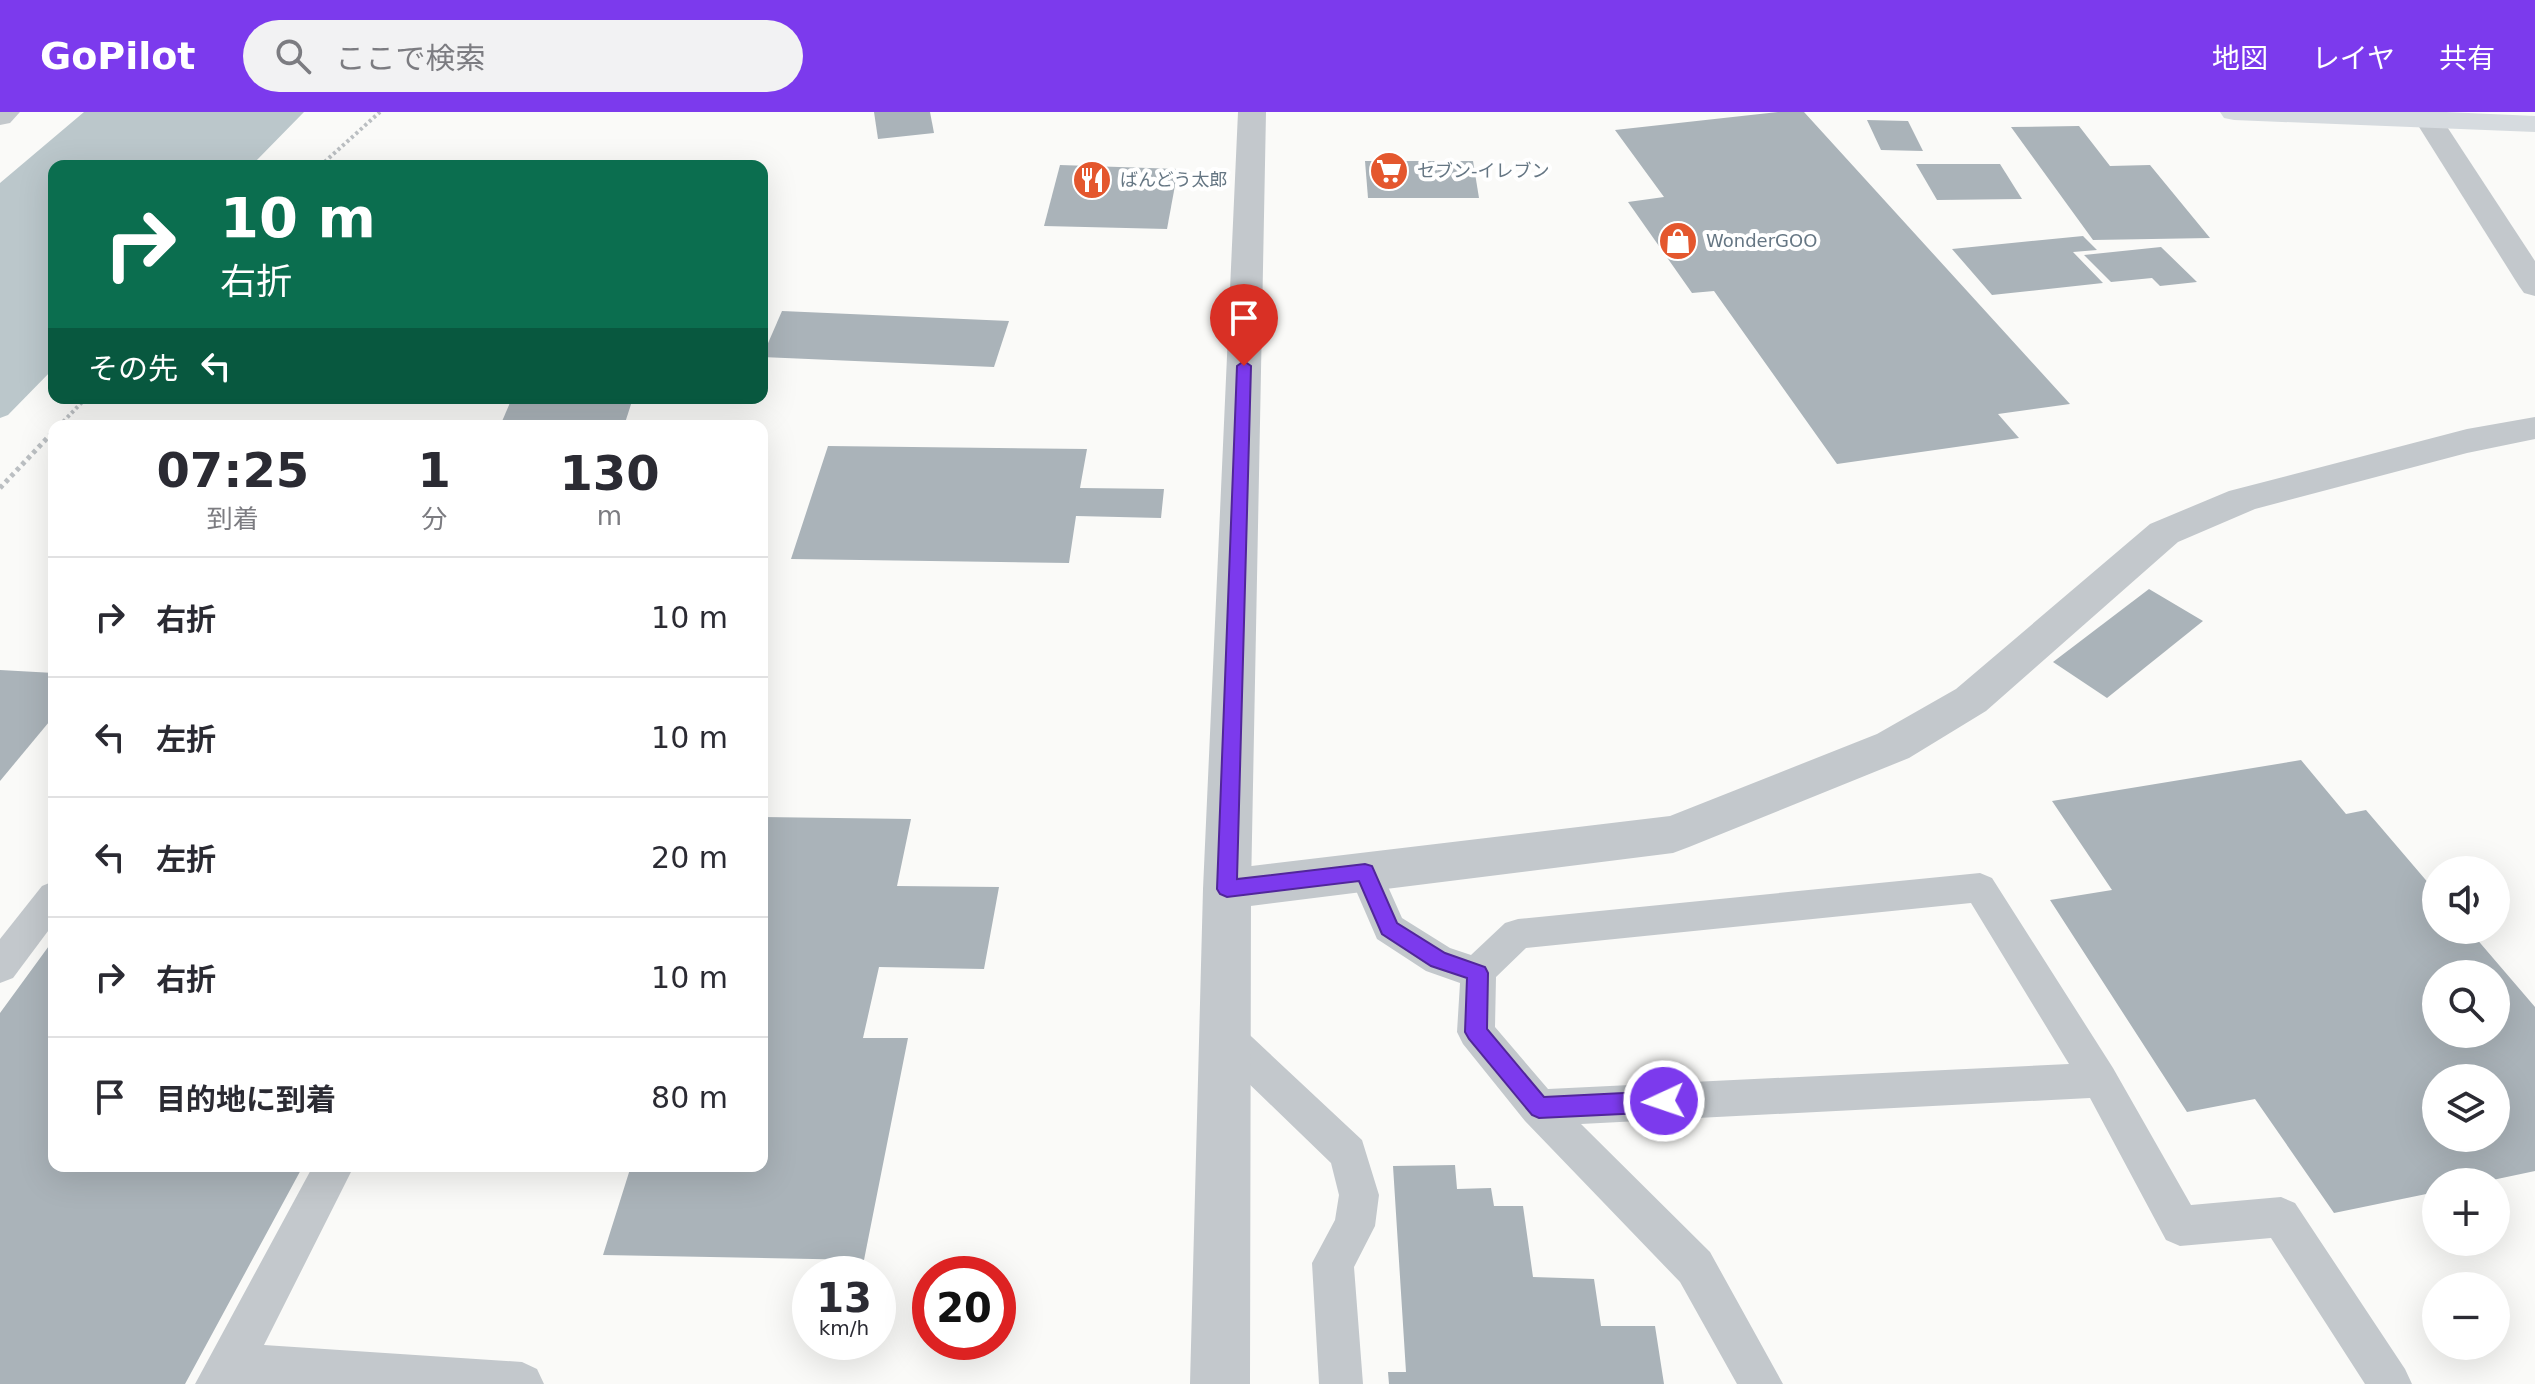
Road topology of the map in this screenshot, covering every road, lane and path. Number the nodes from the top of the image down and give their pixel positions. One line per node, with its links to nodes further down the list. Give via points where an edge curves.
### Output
1 (6, 112): 5 (street)
2 (380, 112): 8 (path)
3 (1252, 112): 16 (street)
4 (2234, 112): 6 (highway)
5 (0, 117)
6 (2428, 119): 7 (highway); 9 (street)
7 (2535, 124)
8 (327, 160)
9 (2535, 286)
10 (80, 404): 11 (path)
11 (65, 420)
12 (2535, 428): 15 (street, via 2242,500 2164,533 1971,700 1893,746 1673,834)
13 (48, 437): 14 (path)
14 (0, 488)
15 (1365, 872): 16 (street); 19 (lane, via 1389,928 1439,960)
16 (1227, 889): 20 (street)
17 (48, 904): 18 (lane)
18 (0, 967)
19 (1478, 973): 21 (lane, via 1518,934 1980,888); 22 (lane, via 1476,1032)
20 (1224, 1035): 26 (street); 27 (lane, via 1348,1153 1359,1195 1355,1226 1333,1263)
21 (2100, 1080): 22 (lane); 29 (lane, via 2180,1226 2281,1217)
22 (1539, 1108): 28 (lane, via 1695,1267)
23 (331, 1172): 24 (lane)
24 (224, 1374): 25 (lane)
25 (522, 1384)
26 (1220, 1384)
27 (1341, 1384)
28 (1761, 1384)
29 (2390, 1384)

